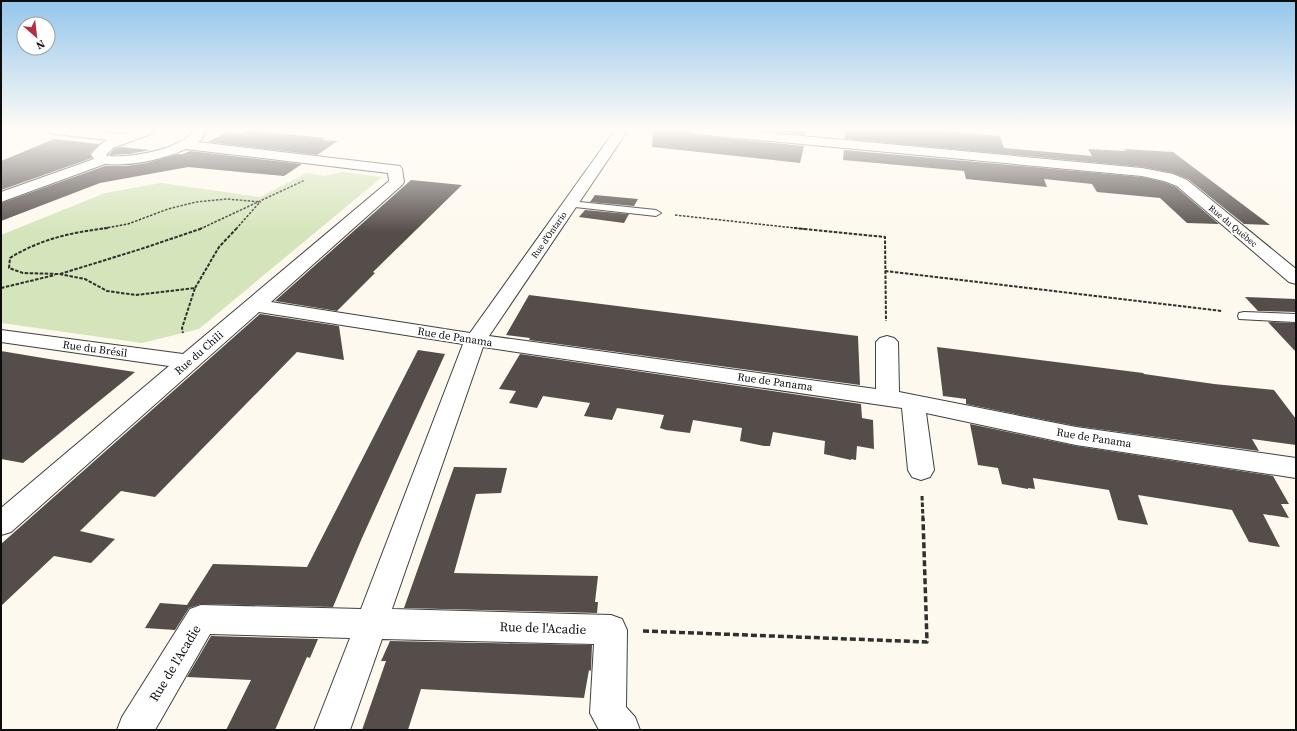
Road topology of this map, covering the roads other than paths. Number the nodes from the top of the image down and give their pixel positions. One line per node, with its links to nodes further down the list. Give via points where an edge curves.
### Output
1 (93, 164): 5 (street)
2 (349, 164): 9 (street, Rue du Chili, via 395,169 397,182)
3 (598, 164): 6 (street, Rue d'Ontario)
4 (1061, 164): 8 (street, Rue du Québec, via 1135,171 1168,177 1182,183)
5 (1, 197)
6 (570, 204): 7 (lane); 13 (street, Rue d'Ontario)
7 (656, 213)
8 (1296, 278)
9 (253, 305): 13 (street, Rue de Panama); 15 (street, Rue du Chili)
10 (1244, 316): 11 (lane)
11 (1296, 318)
12 (1, 336): 15 (street, Rue du Brésil)
13 (475, 340): 16 (street, Rue de Panama); 21 (street)
14 (887, 342): 16 (street)
15 (188, 362): 20 (street, Rue du Chili)
16 (888, 398): 17 (street, Rue de Panama)
17 (913, 402): 18 (street, Rue de Panama, via 1076,436); 19 (street)
18 (1296, 468)
19 (921, 470)
20 (1, 524)
21 (371, 623): 22 (street, Rue de l'Acadie, via 201,619); 23 (street); 24 (street, Rue de l'Acadie, via 611,630 608,713)
22 (135, 730)
23 (332, 730)
24 (622, 730)

